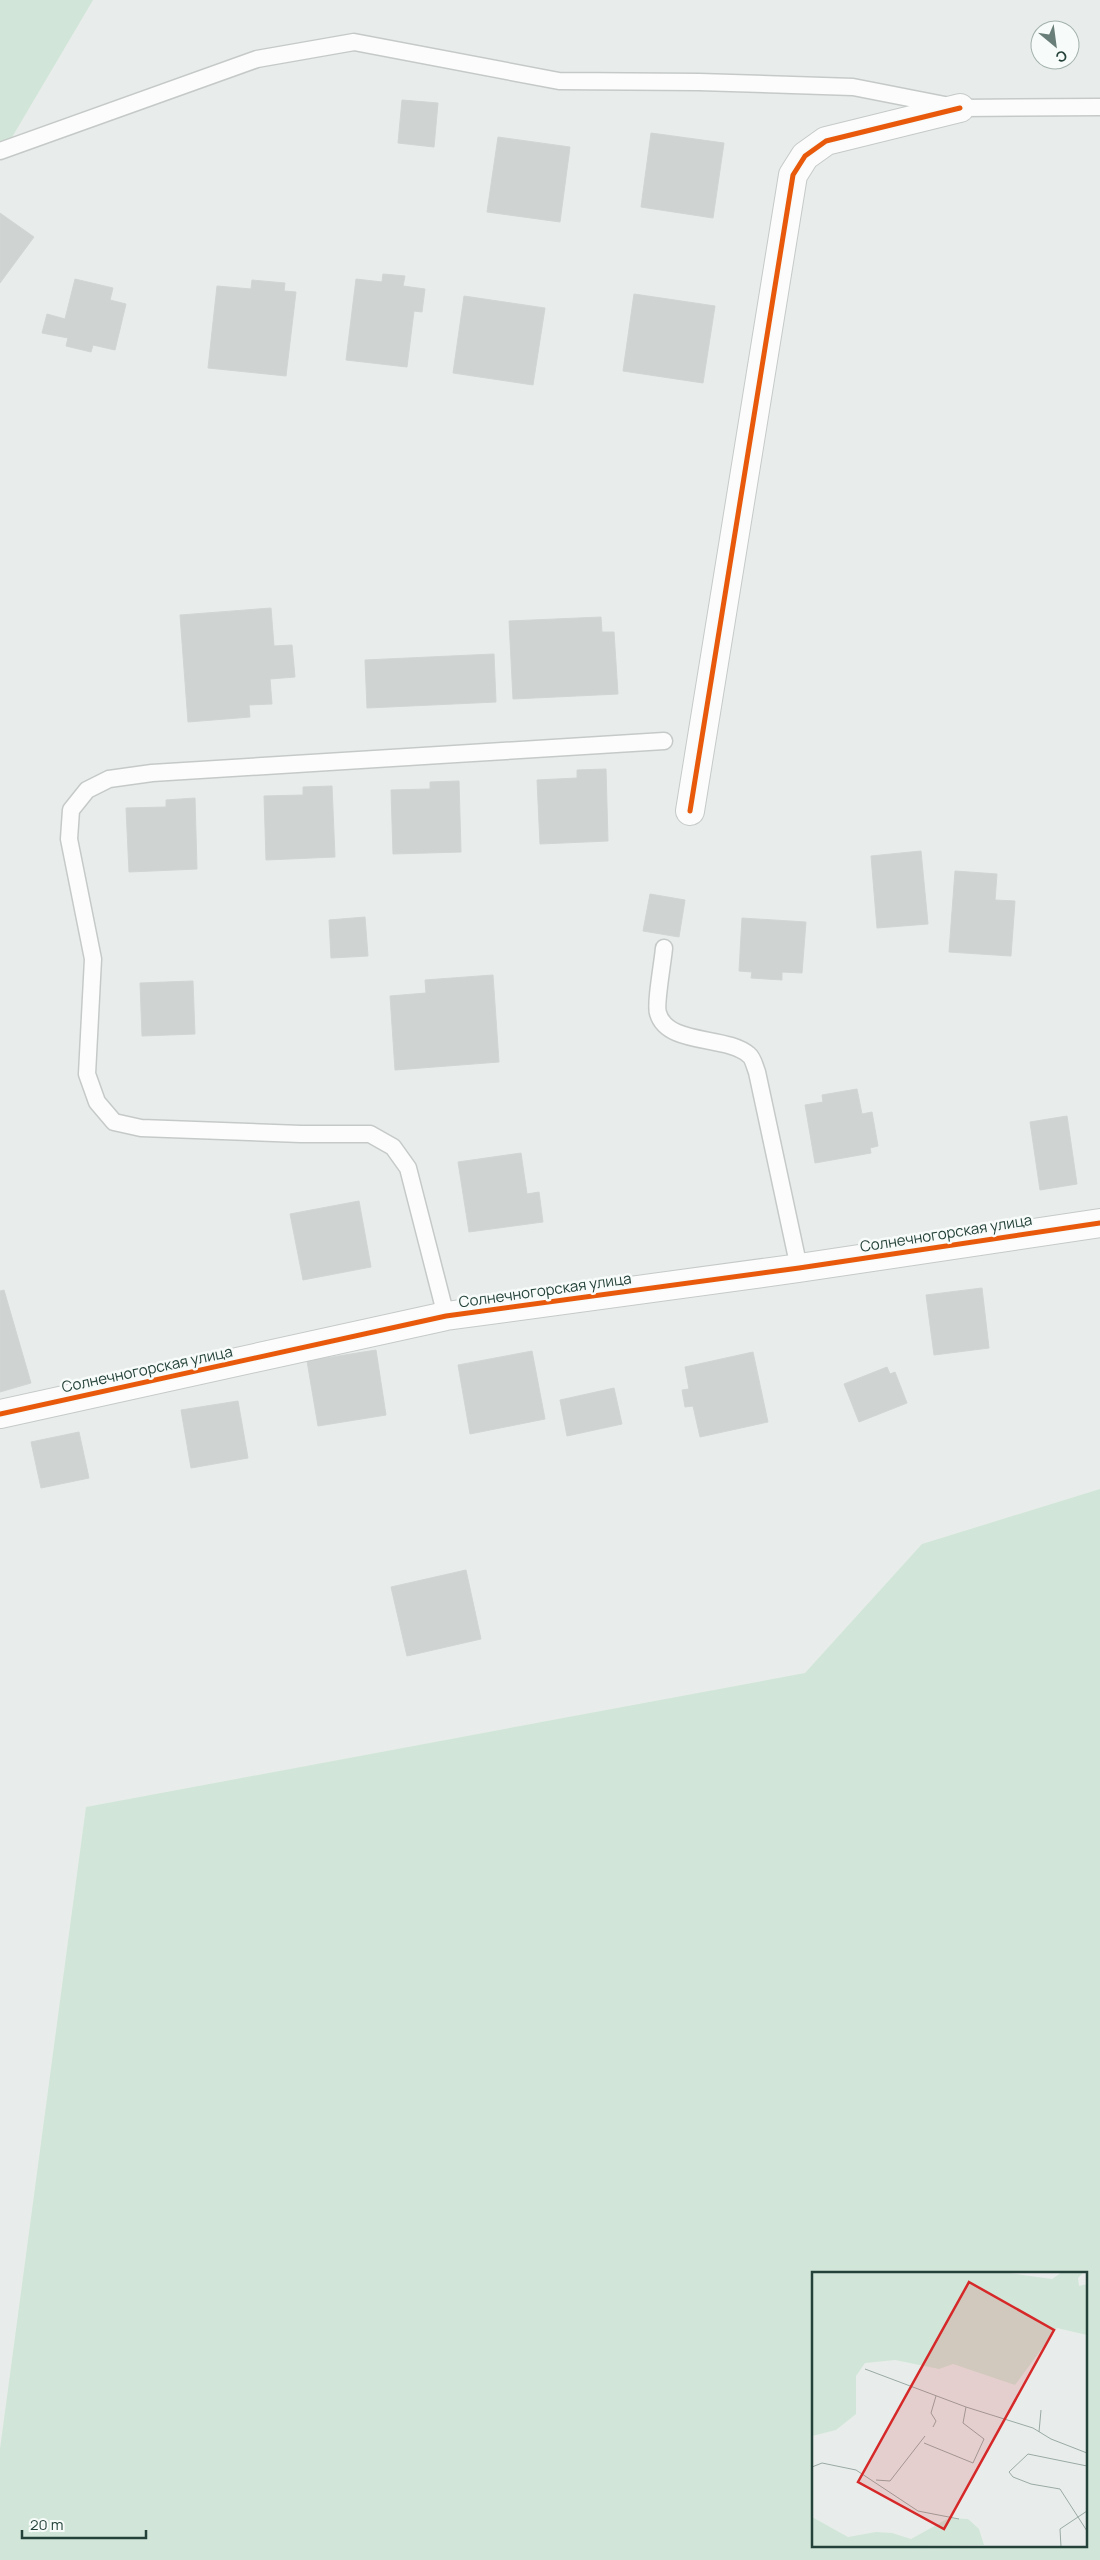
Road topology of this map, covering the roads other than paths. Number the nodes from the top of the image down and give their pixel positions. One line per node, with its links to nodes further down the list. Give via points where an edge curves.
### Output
1 (1100, 107): 2 (lane)
2 (960, 108): 3 (lane, via 853,87 559,81 354,42 257,59); 5 (street, via 826,141 805,156 793,175)
3 (0, 151)
4 (664, 741): 9 (lane, via 152,773 109,779 87,790 71,810 69,839 93,959 86,1074 97,1102 114,1122 141,1128 370,1134 393,1147 408,1168)
5 (690, 811)
6 (664, 948): 8 (lane, via 657,1012 664,1024 679,1034 730,1046 750,1055 758,1072)
7 (1100, 1223): 8 (street, Солнечногорская улица)
8 (799, 1268): 9 (street, Солнечногорская улица)
9 (446, 1316): 10 (street, Солнечногорская улица)
10 (0, 1414)

